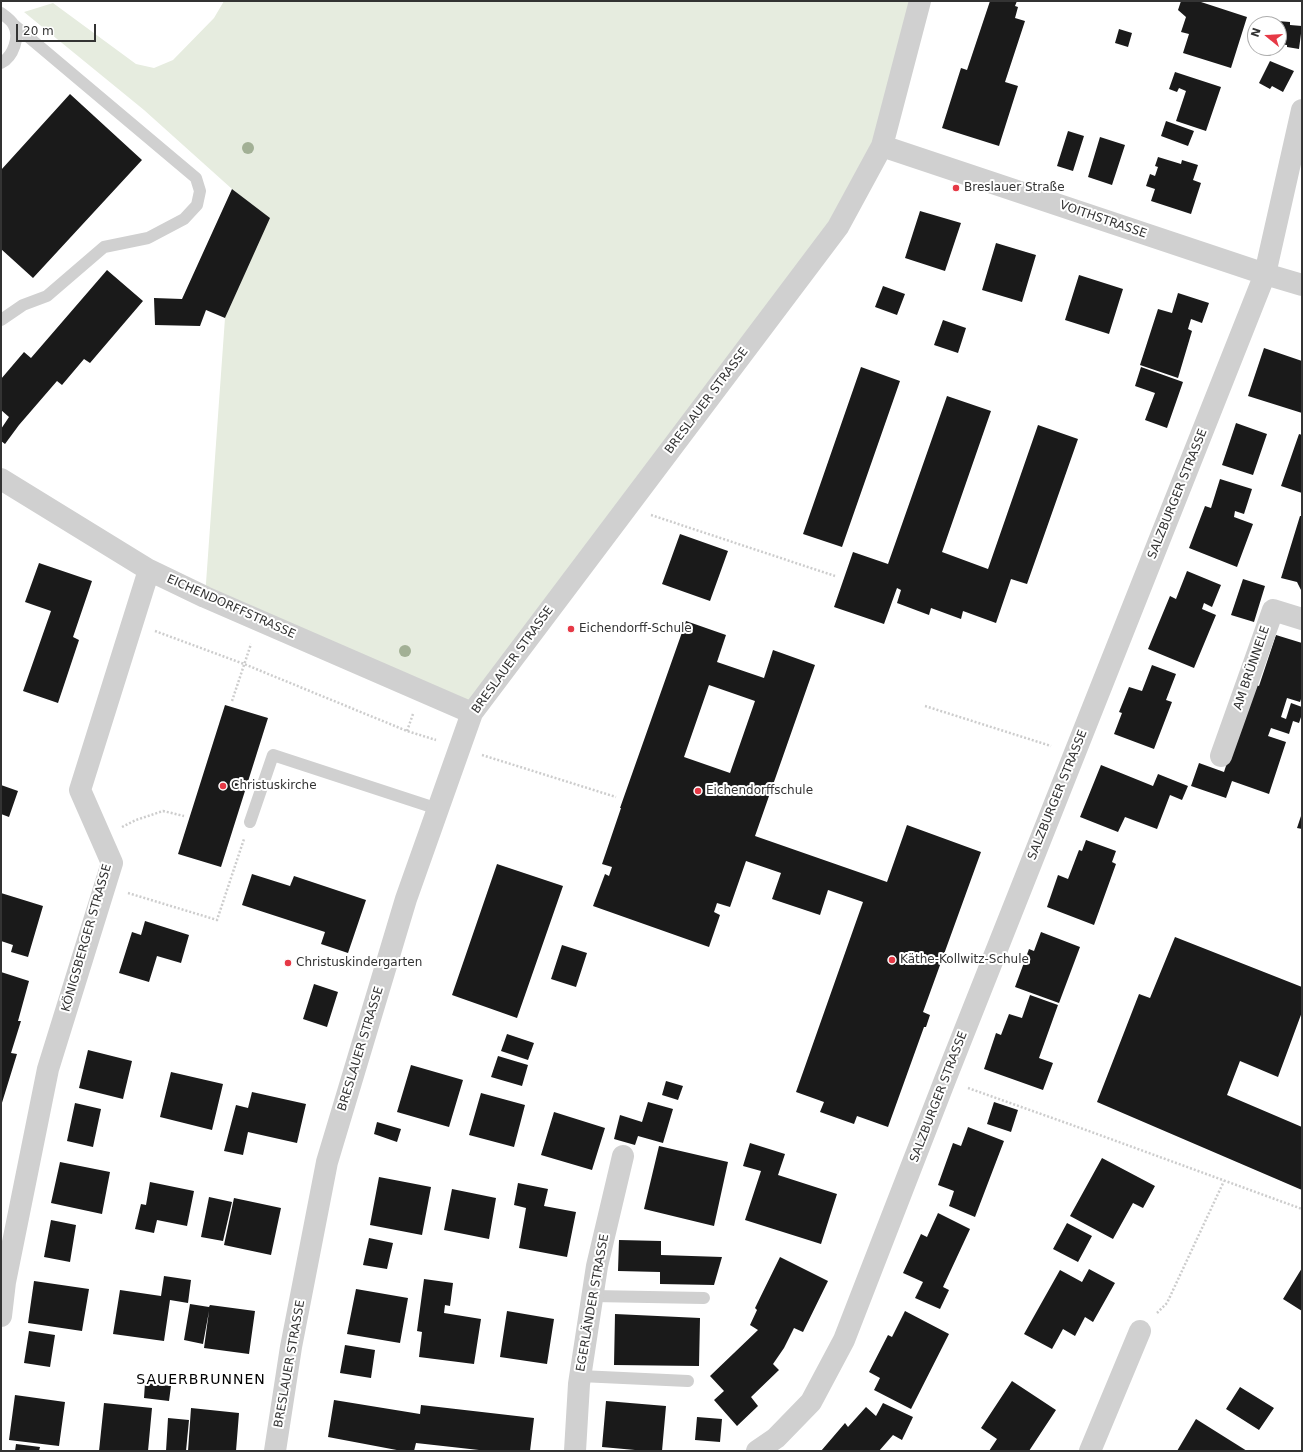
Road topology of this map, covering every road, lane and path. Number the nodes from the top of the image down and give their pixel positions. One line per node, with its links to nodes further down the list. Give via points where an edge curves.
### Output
1 (920, 1): 6 (street, BRESLAUER STRASSE)
2 (1, 13): 3 (lane)
3 (13, 24): 4 (lane, via 16,36 14,48); 9 (lane, via 196,178 200,191 197,205 184,219 148,238 104,247 47,296 23,305)
4 (1, 63)
5 (1302, 110): 7 (street, SALZBURGER STRASSE)
6 (882, 146): 7 (street, VOITHSTRASSE); 11 (street, BRESLAUER STRASSE, via 838,227)
7 (1265, 274): 8 (street, VOITHSTRASSE); 22 (street, SALZBURGER STRASSE)
8 (1302, 285)
9 (1, 320)
10 (1, 479): 12 (street, EICHENDORFFSTRASSE)
11 (627, 507): 13 (path); 20 (street, BRESLAUER STRASSE)
12 (148, 570): 15 (street, EICHENDORFFSTRASSE); 16 (street, KÖNIGSBERGER STRASSE)
13 (835, 576)
14 (1302, 619): 23 (street, AM BRÜNNELE, via 1273,610)
15 (258, 620): 17 (path); 20 (street, EICHENDORFFSTRASSE)
16 (132, 622): 17 (path); 28 (street, KÖNIGSBERGER STRASSE, via 80,790)
17 (244, 664): 18 (path); 21 (path, via 407,731)
18 (232, 700)
19 (925, 706): 22 (path)
20 (472, 713): 21 (street, BRESLAUER STRASSE)
21 (459, 748): 24 (path); 25 (street, BRESLAUER STRASSE)
22 (1074, 754): 30 (street, SALZBURGER STRASSE)
23 (1222, 756)
24 (616, 797)
25 (438, 809): 27 (lane, via 273,755); 40 (street, BRESLAUER STRASSE, via 406,899 327,1162 291,1347)
26 (184, 816): 28 (path, via 163,811 136,820)
27 (250, 822): 29 (path, via 217,920)
28 (101, 838): 29 (street, KÖNIGSBERGER STRASSE, via 112,863)
29 (104, 886): 36 (street, KÖNIGSBERGER STRASSE, via 48,1069 5,1282)
30 (945, 1080): 32 (path); 42 (street, SALZBURGER STRASSE, via 844,1340 812,1402 776,1438)
31 (622, 1156): 34 (street, EGERLÄNDER STRASSE, via 597,1266)
32 (1224, 1181): 33 (path); 37 (path, via 1167,1303)
33 (1302, 1209)
34 (593, 1296): 35 (lane); 38 (street, EGERLÄNDER STRASSE)
35 (704, 1298)
36 (1, 1316)
37 (1140, 1332): 43 (street)
38 (580, 1376): 39 (lane); 41 (street, EGERLÄNDER STRASSE)
39 (688, 1382)
40 (275, 1451)
41 (575, 1451)
42 (757, 1451)
43 (1090, 1451)

